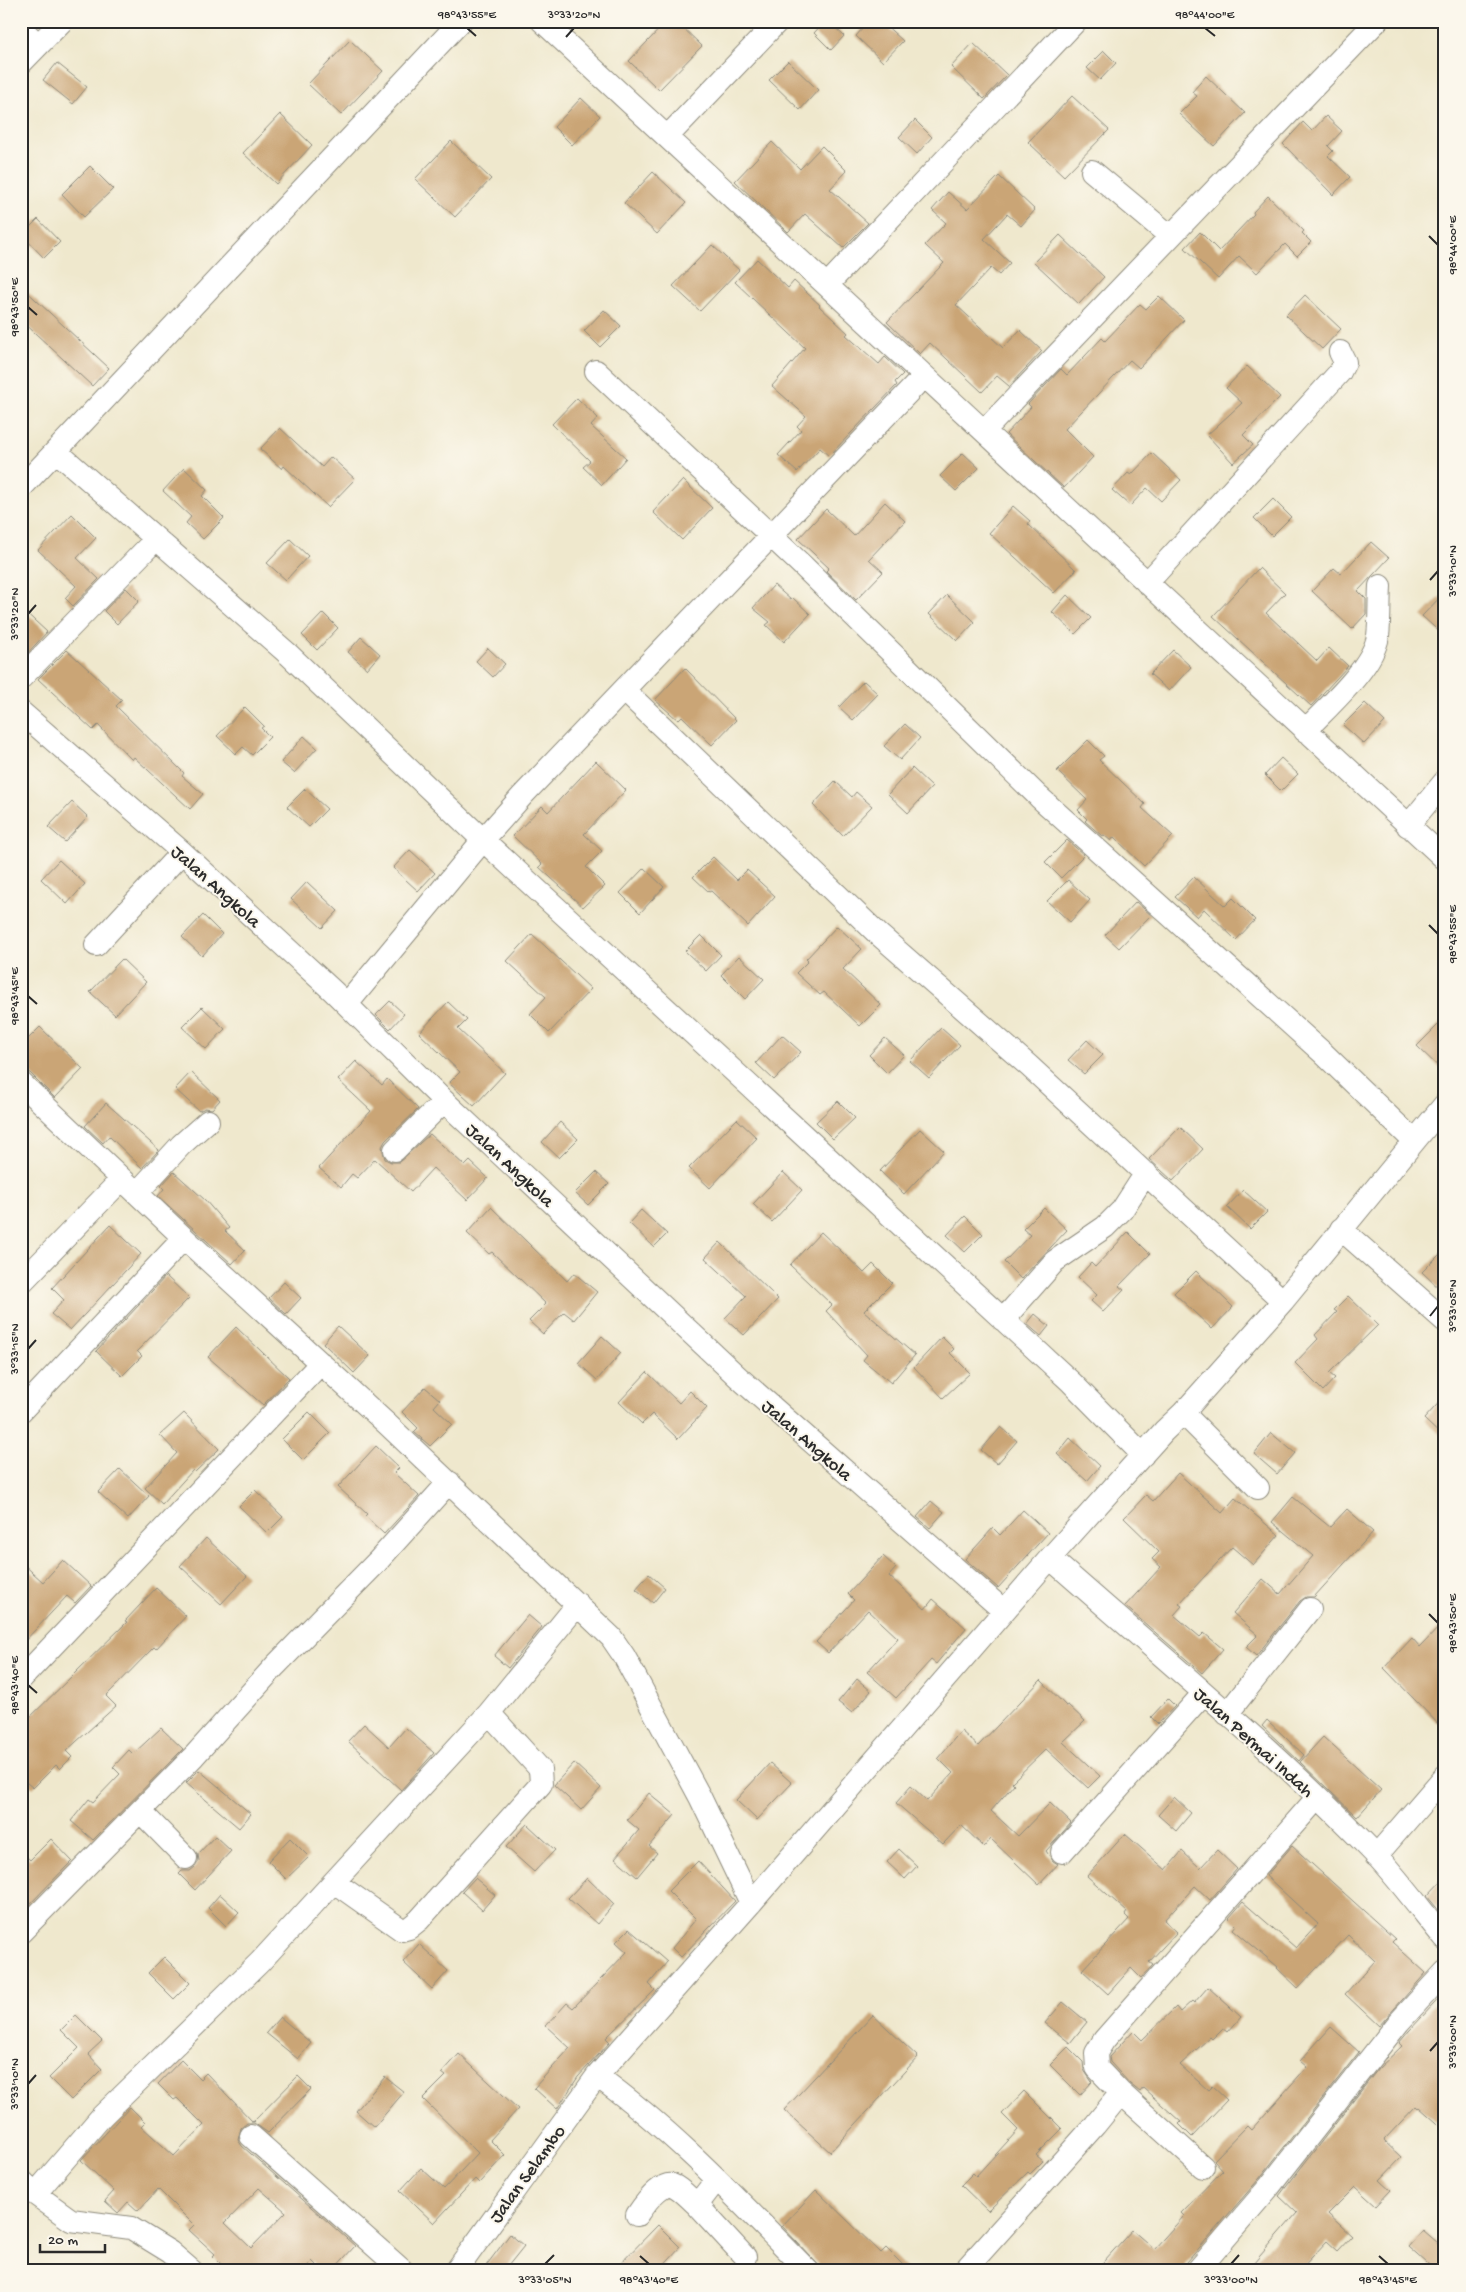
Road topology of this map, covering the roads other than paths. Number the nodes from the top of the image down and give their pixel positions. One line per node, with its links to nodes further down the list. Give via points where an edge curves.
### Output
1 (62, 21): 8 (street)
2 (461, 21): 18 (street)
3 (542, 21): 10 (street)
4 (778, 21): 10 (street)
5 (1076, 21): 13 (street)
6 (1377, 21): 12 (street)
7 (21, 28): 8 (street)
8 (38, 45): 9 (street)
9 (21, 63)
10 (667, 137): 13 (street)
11 (1092, 171): 12 (street)
12 (1170, 236): 17 (street)
13 (827, 286): 16 (street)
14 (1340, 352): 22 (street, via 1345,362 1340,372)
15 (596, 371): 20 (street)
16 (924, 376): 17 (street); 20 (street)
17 (984, 431): 22 (street)
18 (57, 452): 19 (street); 21 (street)
19 (21, 488)
20 (772, 537): 25 (street); 39 (street, via 1039,797 1323,1053)
21 (156, 539): 24 (street); 30 (street, via 286,652)
22 (1147, 583): 27 (street)
23 (1380, 586): 27 (street, via 1378,638 1372,650 1352,679)
24 (21, 678)
25 (624, 690): 30 (street); 41 (street, via 877,933)
26 (21, 712): 31 (street, Jalan Angkola)
27 (1305, 731): 29 (street)
28 (1445, 781): 29 (street)
29 (1408, 826): 32 (street)
30 (483, 840): 34 (street); 47 (street)
31 (182, 852): 33 (street); 34 (street, Jalan Angkola)
32 (1445, 859)
33 (96, 945)
34 (347, 1004): 36 (street, Jalan Angkola)
35 (21, 1083): 42 (street)
36 (444, 1101): 40 (street); 58 (street, Jalan Angkola, via 738,1377)
37 (1445, 1104): 39 (street, Jalan Selambo)
38 (208, 1120): 42 (street)
39 (1414, 1141): 43 (street, Jalan Selambo)
40 (395, 1150)
41 (1146, 1173): 46 (street); 47 (street, via 1122,1210 1105,1227 1056,1261)
42 (130, 1186): 44 (street); 45 (street)
43 (1341, 1229): 46 (street, Jalan Selambo); 48 (street)
44 (184, 1238): 49 (street); 50 (street)
45 (21, 1283)
46 (1283, 1301): 51 (street, Jalan Selambo)
47 (1003, 1320): 52 (street, via 1071,1382)
48 (1445, 1321)
49 (322, 1363): 53 (street); 59 (street)
50 (21, 1411)
51 (1183, 1413): 52 (street, Jalan Selambo); 54 (street)
52 (1143, 1455): 55 (street, Jalan Selambo)
53 (449, 1482): 56 (street); 65 (street)
54 (1258, 1488)
55 (1050, 1558): 58 (street, Jalan Selambo); 60 (street, Jalan Permai Indah)
56 (578, 1604): 61 (street); 70 (street, via 611,1637 624,1656 700,1797)
57 (1310, 1609): 62 (street)
58 (1004, 1611): 70 (street, Jalan Selambo)
59 (21, 1679)
60 (1203, 1694): 62 (street, Jalan Permai Indah); 66 (street)
61 (489, 1713): 69 (street); 69 (street, via 540,1768 541,1784 419,1920 402,1930)
62 (1227, 1714): 64 (street, Jalan Permai Indah)
63 (1445, 1776): 67 (street)
64 (1318, 1797): 67 (street, Jalan Permai Indah); 75 (street, via 1104,2040 1096,2053 1097,2068)
65 (140, 1811): 68 (street); 71 (street)
66 (1062, 1852)
67 (1376, 1856): 72 (street, Jalan Permai Indah)
68 (186, 1858)
69 (334, 1882): 79 (street, via 260,1962)
70 (751, 1903): 74 (street, Jalan Selambo)
71 (21, 1932)
72 (1445, 1939)
73 (1445, 1972): 88 (street, via 1399,2022 1269,2187)
74 (597, 2076): 78 (street, via 649,2116); 85 (street, Jalan Selambo)
75 (1121, 2093): 77 (street); 87 (street)
76 (251, 2136): 84 (street)
77 (1204, 2167)
78 (717, 2179): 80 (street); 86 (street)
79 (28, 2187): 83 (street, via 71,2220 113,2224 141,2233)
80 (697, 2205): 81 (street, via 672,2185 665,2185); 82 (street)
81 (637, 2215)
82 (744, 2257)
83 (192, 2271)
84 (403, 2271)
85 (456, 2271)
86 (808, 2271)
87 (964, 2271)
88 (1197, 2271)

